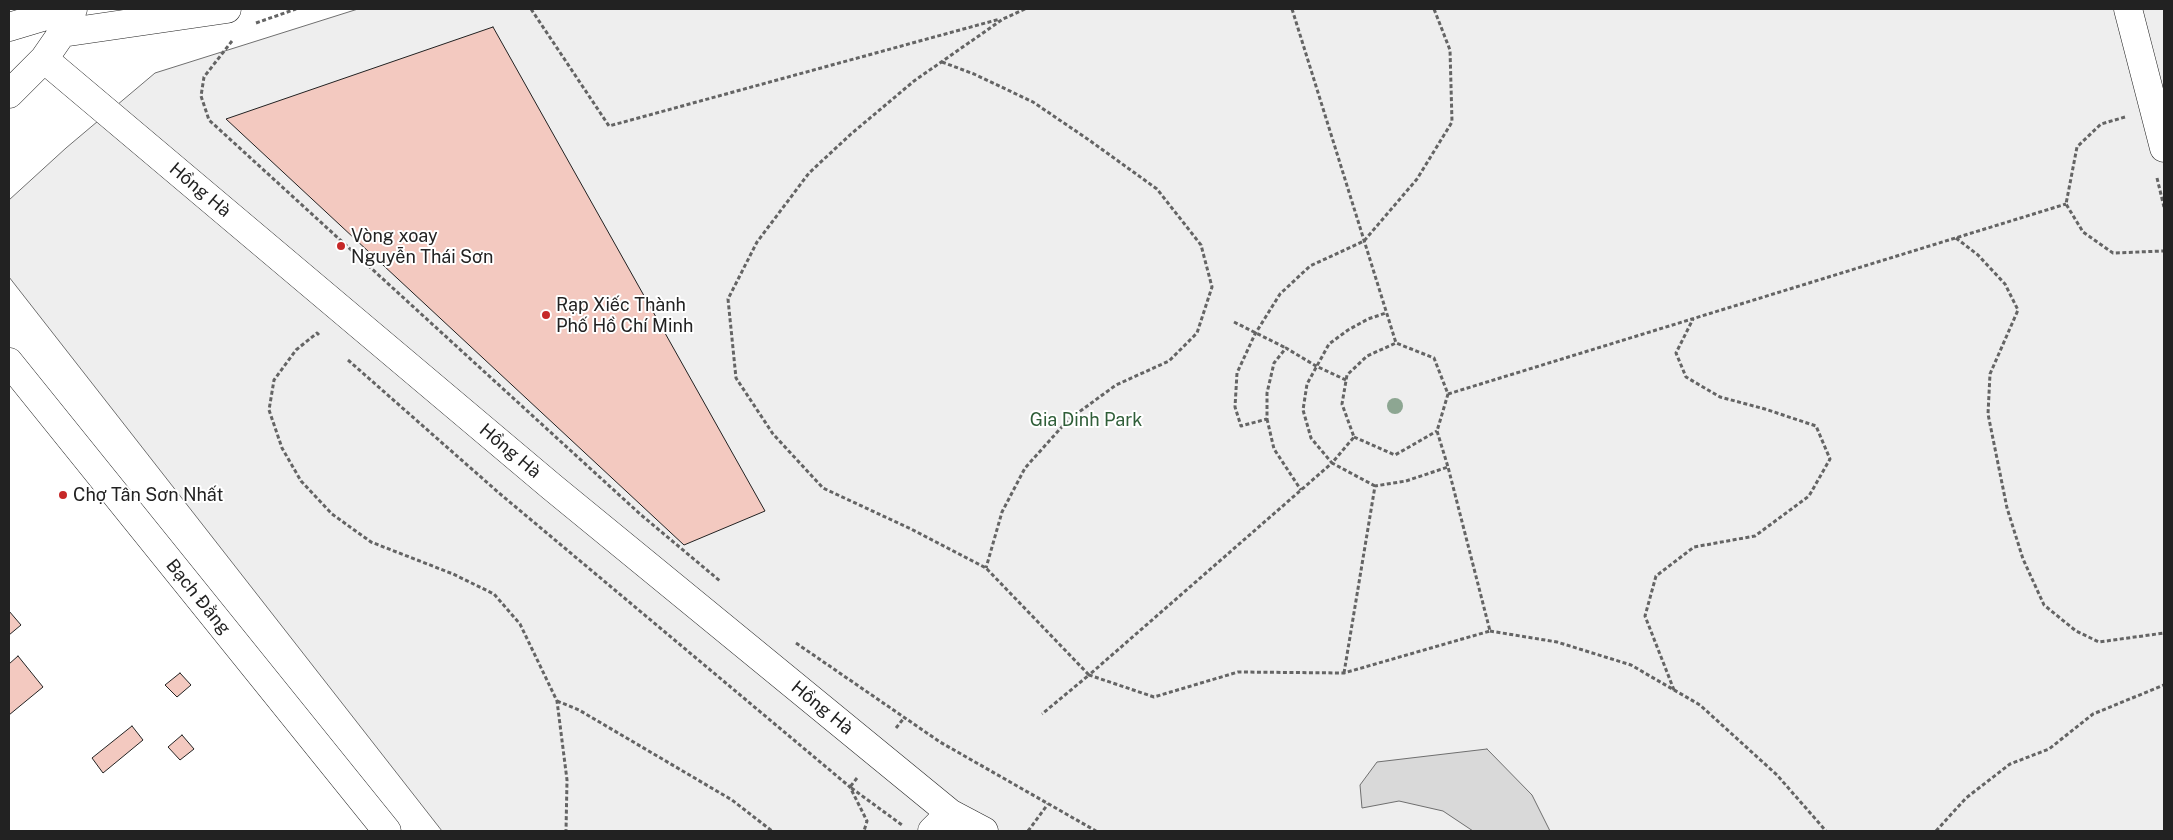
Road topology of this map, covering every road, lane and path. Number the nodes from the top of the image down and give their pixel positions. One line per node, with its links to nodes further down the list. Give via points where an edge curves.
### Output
1 (228, 9): 8 (main road)
2 (296, 9): 10 (path)
3 (531, 9): 9 (path, via 609,126)
4 (1025, 9): 9 (path)
5 (1292, 9): 21 (path)
6 (1434, 9): 21 (path, via 1450,50 1452,122 1417,179)
7 (2128, 9): 17 (main road)
8 (68, 17): 11 (main road); 13 (main road)
9 (1003, 19): 14 (path)
10 (251, 25)
11 (9, 27)
12 (236, 35): 43 (path, via 204,77 201,96 209,120 640,514)
13 (44, 59): 15 (main road); 55 (main road, Hồng Hà, via 552,487)
14 (942, 62): 42 (path, via 914,81 808,173 757,242 728,299 736,378 773,434 823,488); 42 (path, via 1033,102 1156,189 1201,245 1212,287 1197,333 1169,361 1116,385 1068,420 1026,468 1002,512)
15 (9, 94)
16 (2129, 116): 18 (path, via 2101,124 2076,147)
17 (2160, 160): 19 (path)
18 (2066, 204): 20 (path); 22 (path, via 2083,232 2114,253)
19 (2164, 207)
20 (1956, 238): 24 (path); 45 (path, via 1978,255 2005,284 2018,310 1990,374 1988,414 2007,508 2023,559 2044,606 2076,631 2099,642)
21 (1364, 241): 23 (path); 26 (path, via 1310,266 1280,294)
22 (2164, 250)
23 (1386, 313): 28 (path); 32 (path, via 1368,319 1329,344)
24 (1694, 318): 34 (path); 50 (path, via 1676,353 1686,377 1720,397 1816,426 1830,460 1809,496 1755,536 1694,547 1656,576 1645,616)
25 (1234, 322): 26 (path)
26 (1255, 334): 29 (path); 35 (path, via 1238,373 1235,407 1241,426)
27 (324, 339): 51 (path, via 317,333 296,350 274,380 269,410 282,448 301,481 332,514 371,542 494,594 520,624)
28 (1396, 344): 33 (path, via 1367,356); 34 (path, via 1434,358)
29 (1286, 348): 32 (path); 35 (path, via 1274,363 1267,393)
30 (346, 358): 53 (path, via 499,493)
31 (9, 362): 57 (main road, Bạch Đằng)
32 (1316, 366): 33 (path); 38 (path, via 1307,384 1303,410 1311,438)
33 (1346, 380): 37 (path, via 1342,404)
34 (1448, 394): 36 (path)
35 (1267, 419): 41 (path, via 1274,450)
36 (1437, 431): 37 (path, via 1395,455); 39 (path)
37 (1354, 437): 38 (path)
38 (1332, 463): 40 (path); 41 (path)
39 (1448, 467): 40 (path, via 1406,481); 44 (path)
40 (1376, 486): 47 (path)
41 (1301, 490): 48 (path)
42 (986, 568): 48 (path)
43 (724, 584)
44 (1490, 631): 47 (path); 50 (path, via 1557,642 1631,665)
45 (2164, 633)
46 (790, 639): 54 (path, via 940,742)
47 (1344, 673): 48 (path, via 1238,672 1154,697)
48 (1089, 675): 52 (path)
49 (2164, 685): 65 (path, via 2093,714 2049,749 2010,764 1966,798)
50 (1674, 690): 64 (path, via 1700,705 1777,775)
51 (557, 701): 58 (path, via 567,780); 59 (path, via 579,710 732,800)
52 (1042, 714)
53 (850, 787): 56 (path); 60 (path, via 867,821)
54 (1048, 804): 62 (path); 63 (path)
55 (941, 822): 61 (main road, Hồng Hà)
56 (903, 826)
57 (387, 831)
58 (566, 831)
59 (772, 831)
60 (864, 831)
61 (984, 831)
62 (1028, 831)
63 (1096, 831)
64 (1826, 831)
65 (1936, 831)

